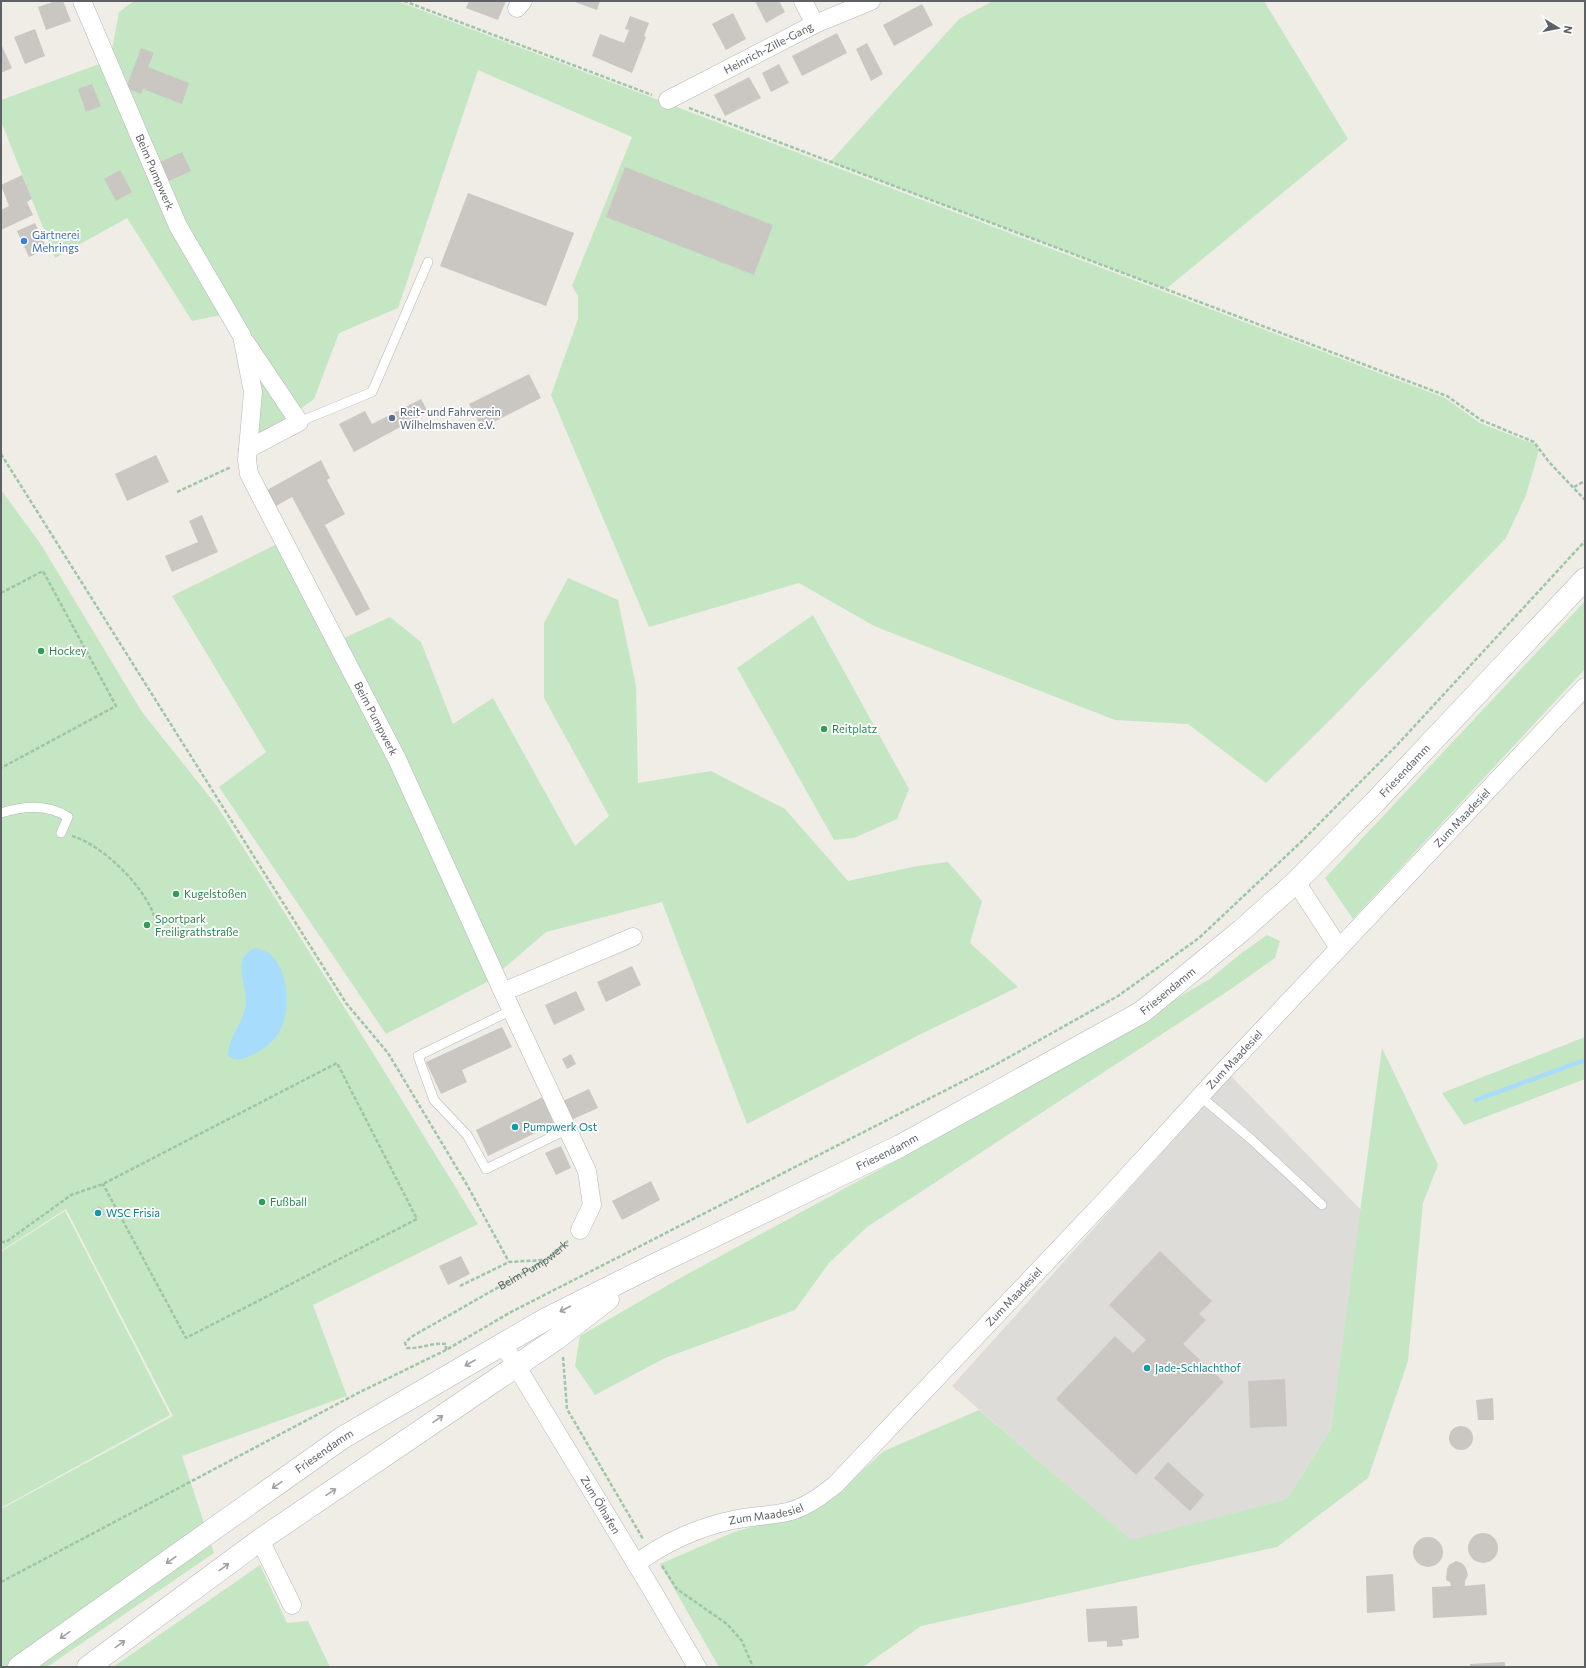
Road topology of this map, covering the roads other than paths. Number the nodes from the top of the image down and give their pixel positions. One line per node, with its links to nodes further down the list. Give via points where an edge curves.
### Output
1 (82, 1): 7 (street, Beim Pumpwerk, via 178,226)
2 (802, 1): 4 (street)
3 (871, 1): 4 (street, Heinrich-Zille-Gang)
4 (815, 24): 5 (street, Heinrich-Zille-Gang)
5 (668, 100)
6 (428, 262): 8 (lane, via 372,392)
7 (242, 336): 8 (street, Beim Pumpwerk); 9 (street, Beim Pumpwerk, via 253,392)
8 (299, 422): 9 (street)
9 (247, 455): 17 (street, Beim Pumpwerk, via 249,474 397,759)
10 (1585, 579): 14 (main road, Friesendamm)
11 (1585, 687): 16 (street, Zum Maadesiel)
12 (1, 813): 13 (lane, via 28,807 59,812 68,817)
13 (61, 833)
14 (1296, 882): 16 (street); 23 (main road, Friesendamm, via 1142,1012 900,1146)
15 (633, 937): 17 (street)
16 (1339, 948): 19 (street, Zum Maadesiel)
17 (503, 992): 18 (street, Beim Pumpwerk)
18 (512, 1010): 20 (street, Beim Pumpwerk); 20 (lane, via 418,1056 434,1100 467,1135 486,1169)
19 (1200, 1096): 21 (lane); 27 (street, Zum Maadesiel, via 1108,1198 835,1485 813,1501 788,1512 732,1520 702,1528 651,1552)
20 (568, 1129): 22 (street, Beim Pumpwerk, via 587,1171 592,1206)
21 (1322, 1205)
22 (580, 1230)
23 (650, 1266): 24 (main road, Friesendamm, one-way to 24); 25 (main road, Friesendamm, via 556,1339)
24 (503, 1344): 25 (street, Zum Ölhafen); 29 (main road, Friesendamm, one-way to 29, via 342,1438)
25 (517, 1365): 26 (main road, Friesendamm, one-way to 25); 27 (street, Zum Ölhafen)
26 (260, 1540): 28 (street); 30 (main road, Friesendamm, one-way to 26)
27 (636, 1564): 31 (street, Zum Ölhafen)
28 (292, 1605)
29 (19, 1667)
30 (88, 1667)
31 (697, 1667)

